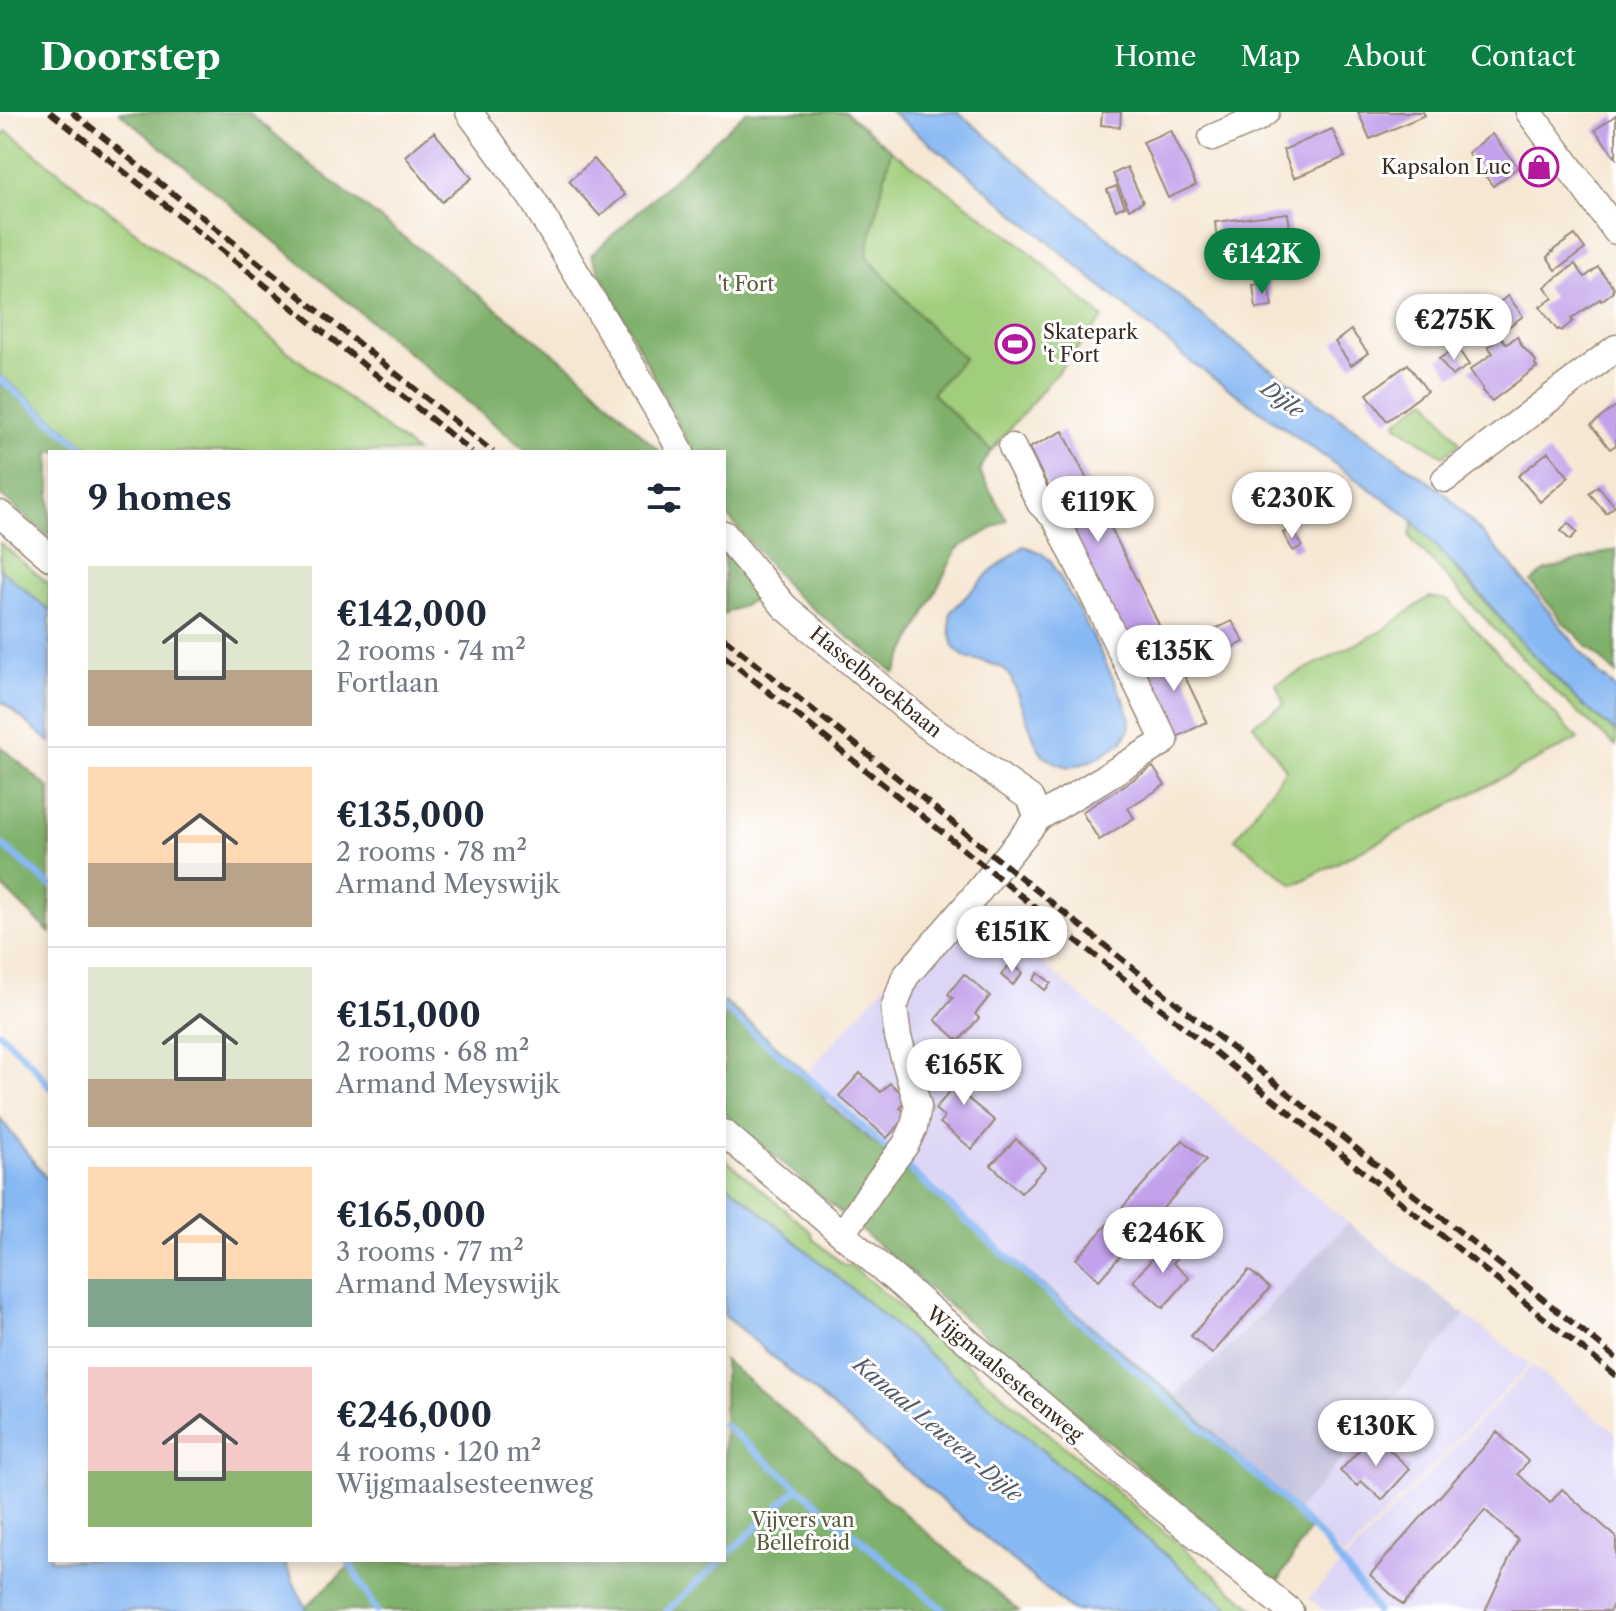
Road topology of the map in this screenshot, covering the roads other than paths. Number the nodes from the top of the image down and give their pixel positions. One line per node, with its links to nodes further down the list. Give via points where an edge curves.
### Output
1 (469, 112): 8 (street, via 533,200)
2 (1266, 112): 4 (street)
3 (1529, 112): 5 (street)
4 (1212, 138)
5 (1616, 231)
6 (1616, 348): 9 (street)
7 (1012, 447): 13 (street, via 1040,503 1056,519 1165,741)
8 (680, 450)
9 (1445, 479)
10 (0, 514): 12 (street)
11 (726, 536): 13 (street, Hasselbroekbaan, via 785,607 926,725 1030,798)
12 (48, 555)
13 (1038, 818): 15 (street, via 905,977 894,1008 918,1106 914,1127)
14 (726, 1135): 15 (street, Wijgmaalsesteenweg)
15 (843, 1234): 16 (street, Wijgmaalsesteenweg)
16 (1290, 1611)

